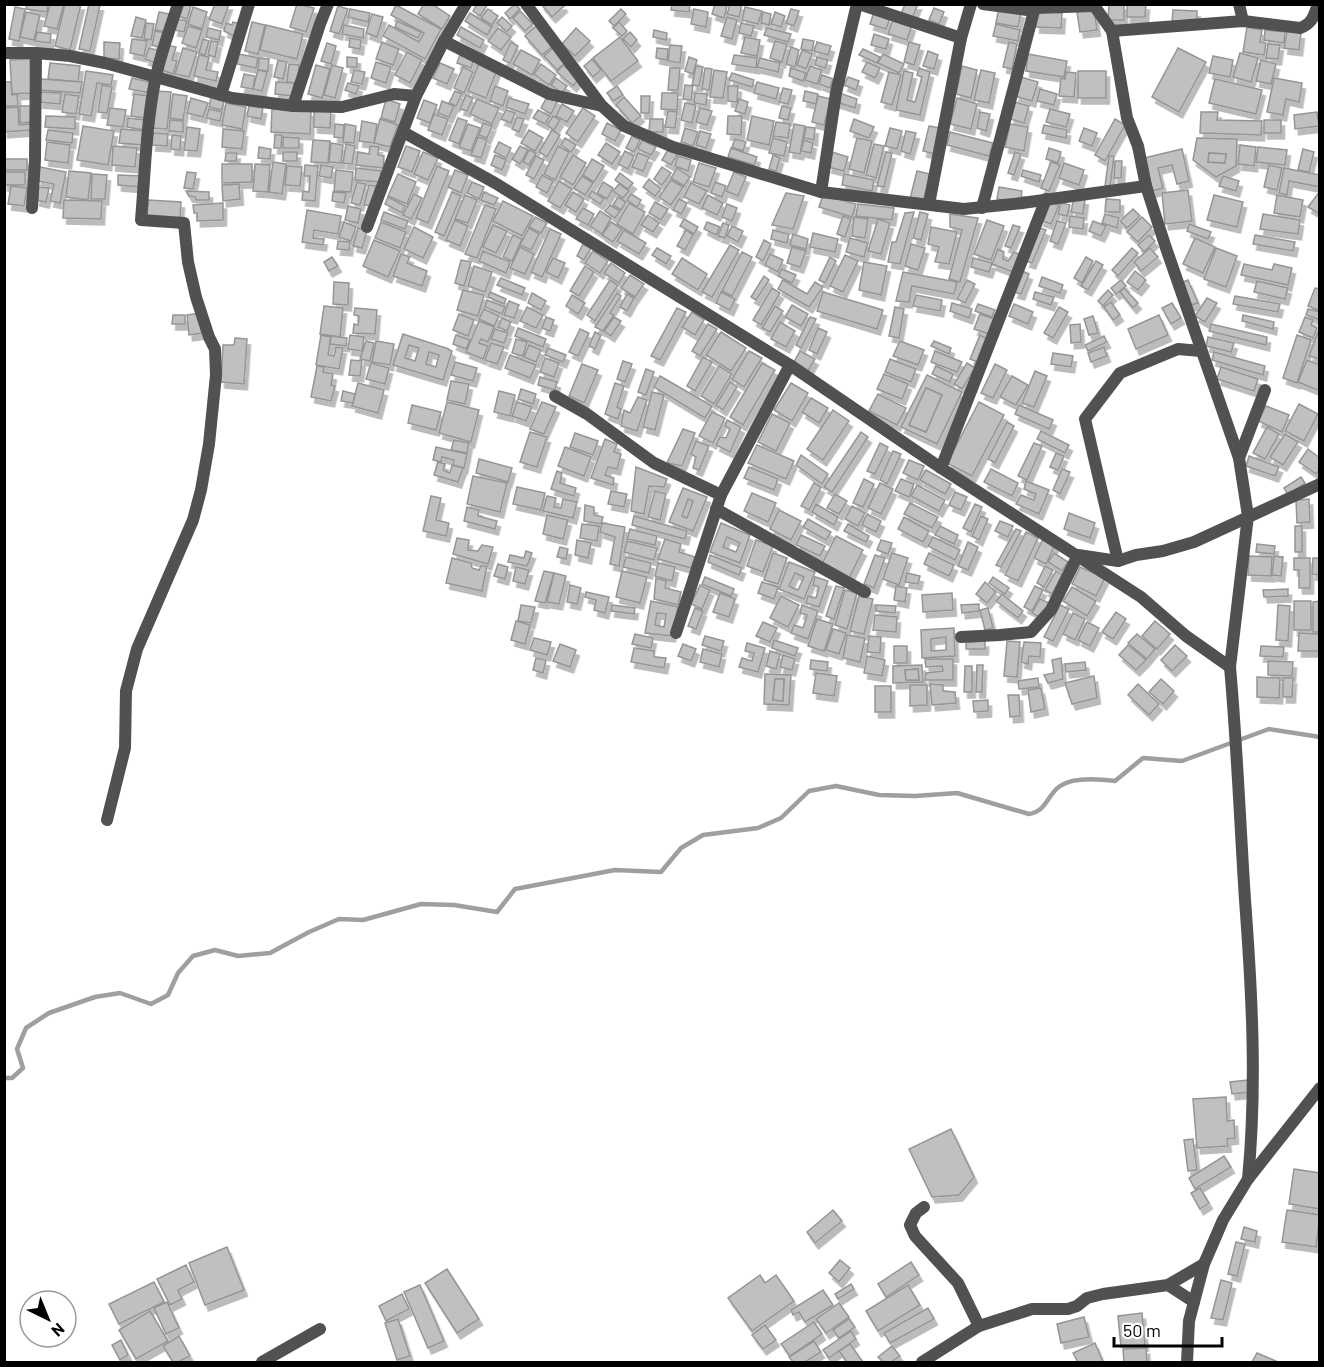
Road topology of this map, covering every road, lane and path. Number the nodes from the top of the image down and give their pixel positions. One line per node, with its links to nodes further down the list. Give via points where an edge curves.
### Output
1 (178, 4): 19 (street)
2 (249, 4): 20 (street)
3 (328, 4): 22 (street)
4 (466, 4): 16 (street)
5 (526, 4): 23 (street)
6 (858, 4): 15 (street); 26 (street, via 836,93)
7 (971, 4): 15 (street)
8 (983, 4): 12 (street)
9 (1239, 4): 13 (street)
10 (1318, 4): 13 (street, via 1312,20 1300,28)
11 (1093, 5): 12 (street); 14 (street)
12 (1034, 11): 30 (street)
13 (1243, 21): 14 (street)
14 (1112, 32): 25 (street, via 1127,118 1138,146)
15 (961, 38): 28 (street)
16 (444, 40): 21 (street); 23 (street, via 549,94)
17 (4, 53): 18 (street)
18 (36, 53): 19 (street, via 105,63); 29 (street)
19 (156, 78): 20 (street); 48 (street, via 147,130 141,220 184,223 196,297 215,349 216,375 201,490 193,520 137,648 126,692 125,747)
20 (221, 95): 22 (street)
21 (416, 96): 22 (street, via 394,94 342,106); 24 (street)
22 (293, 106)
23 (602, 106): 26 (street, via 624,126 674,147)
24 (402, 132): 31 (street); 33 (street, via 495,183)
25 (1146, 186): 27 (street); 32 (street)
26 (820, 192): 28 (street)
27 (1046, 200): 30 (street); 37 (street)
28 (929, 204): 30 (street)
29 (32, 208)
30 (982, 208)
31 (367, 227)
32 (1201, 351): 36 (street); 43 (street, via 1178,349 1120,373 1085,419)
33 (790, 365): 37 (street); 39 (street)
34 (1264, 390): 36 (street)
35 (555, 396): 39 (street, via 587,414 654,463)
36 (1239, 458): 41 (street)
37 (941, 468): 42 (street)
38 (1320, 484): 41 (street)
39 (721, 495): 40 (street)
40 (716, 508): 44 (street); 45 (street)
41 (1248, 516): 43 (street, via 1194,542); 47 (street)
42 (1078, 555): 43 (street); 46 (street, via 1052,610 1031,632); 47 (street, via 1141,597 1185,636)
43 (1118, 561)
44 (865, 592)
45 (676, 633)
46 (961, 636)
47 (1230, 668): 50 (street, via 1252,1007 1252,1141)
48 (107, 820)
49 (1320, 1088): 50 (street)
50 (1248, 1179): 52 (street, via 1223,1220)
51 (924, 1207): 55 (street, via 910,1225 915,1236 958,1283)
52 (1204, 1264): 53 (street); 54 (street)
53 (1168, 1285): 54 (street); 55 (street, via 1103,1294 1068,1309 1032,1309)
54 (1194, 1302): 59 (street)
55 (979, 1326): 58 (street)
56 (320, 1329): 57 (street)
57 (262, 1362)
58 (922, 1362)
59 (1187, 1362)

